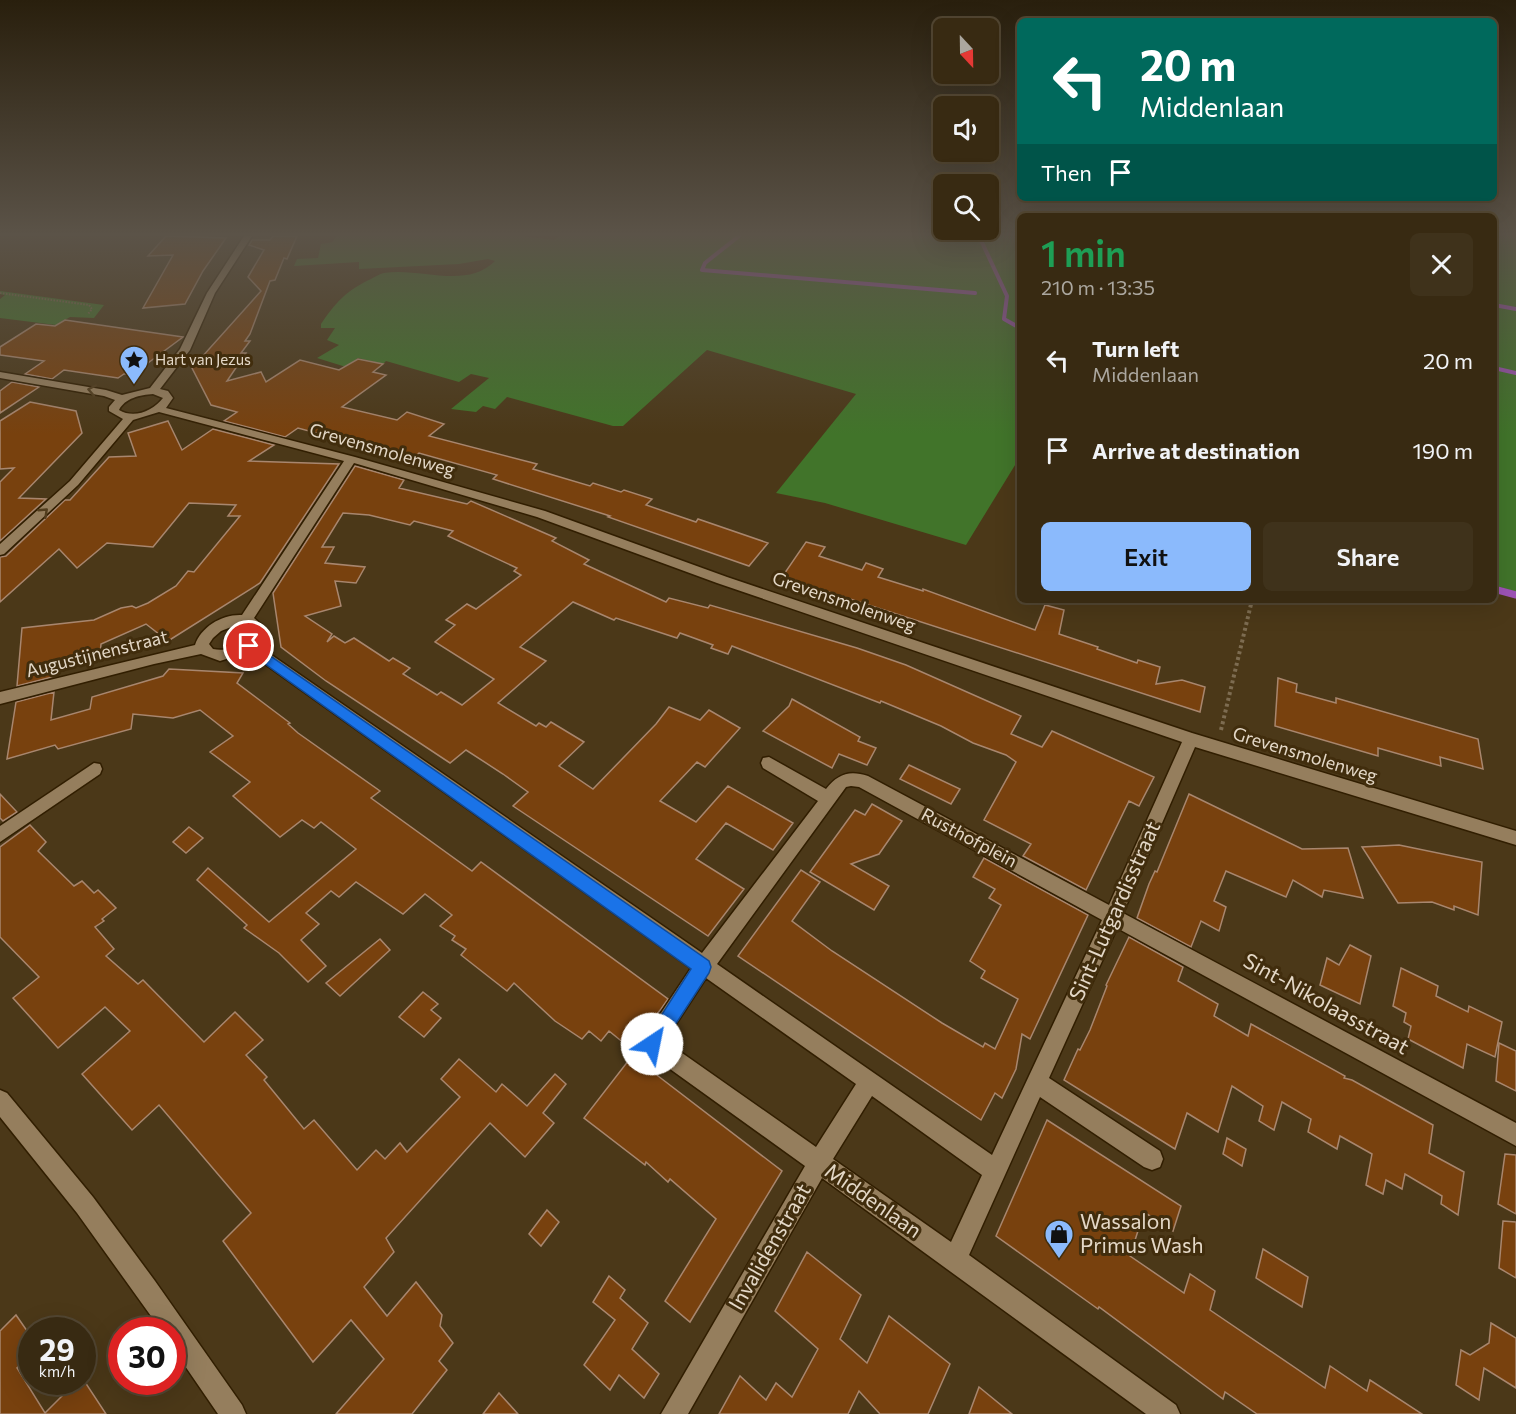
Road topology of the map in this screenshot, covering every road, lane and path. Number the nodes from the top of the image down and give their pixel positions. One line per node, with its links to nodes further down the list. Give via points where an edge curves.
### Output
1 (67, 302): 3 (path, via 89,305 92,309)
2 (207, 302): 5 (street, via 185,350)
3 (88, 314)
4 (0, 375): 6 (street, one-way to 4)
5 (153, 391): 6 (street); 7 (street, via 167,395 167,402)
6 (122, 399): 8 (street, via 114,411)
7 (159, 409): 8 (street); 9 (street, Grevensmolenweg)
8 (130, 417): 10 (street, one-way to 8, via 74,483)
9 (351, 459): 12 (street); 16 (street, Grevensmolenweg, via 541,514 722,580)
10 (0, 551)
11 (1251, 603): 17 (path)
12 (246, 620): 13 (street, via 258,631); 14 (street, via 215,627 204,639)
13 (249, 646): 14 (street, via 223,656); 24 (street)
14 (203, 649): 15 (street, Augustijnenstraat)
15 (0, 698)
16 (1191, 739): 17 (street, Grevensmolenweg); 23 (street, Sint-Lutgardisstraat)
17 (1216, 747): 22 (street, Grevensmolenweg)
18 (769, 763): 20 (street)
19 (94, 769): 21 (street)
20 (829, 799): 23 (street, Rusthofplein, via 841,782 862,781); 24 (street, Rusthofplein)
21 (0, 835)
22 (1516, 838)
23 (1113, 916): 26 (street, Sint-Lutgardisstraat); 28 (street, Sint-Nikolaasstraat)
24 (703, 967): 25 (street); 30 (street, Middenlaan, via 652,1044)
25 (869, 1082): 30 (street, Invalidenstraat); 31 (street)
26 (1037, 1082): 29 (street); 31 (street, Sint-Lutgardisstraat)
27 (0, 1100): 33 (street, via 147,1289)
28 (1516, 1135)
29 (1152, 1159)
30 (819, 1162): 32 (street, Middenlaan); 34 (street, Invalidenstraat)
31 (996, 1171): 32 (street, Sint-Lutgardisstraat)
32 (955, 1259): 35 (street, Middenlaan)
33 (232, 1414)
34 (674, 1414)
35 (1167, 1414)

